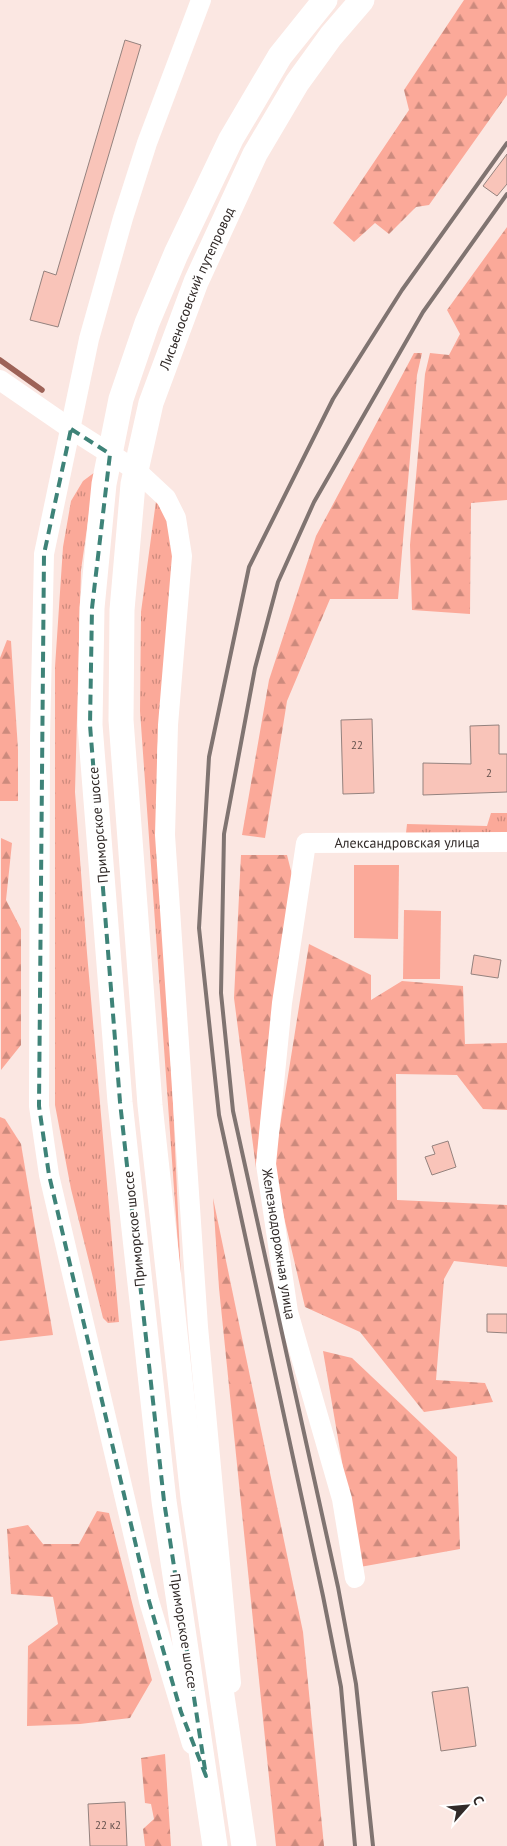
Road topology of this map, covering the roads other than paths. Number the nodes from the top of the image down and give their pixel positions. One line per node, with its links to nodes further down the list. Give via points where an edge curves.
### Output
1 (201, 0): 5 (street, via 150,134 123,218 89,338)
2 (324, 0): 6 (main road, Лисьеносовский путепровод, via 280,56 231,139 146,323 121,399 104,484)
3 (362, 0): 7 (main road, Лисьеносовский путепровод, via 297,83 254,154 196,282 151,403 133,484)
4 (0, 380): 5 (street)
5 (72, 429): 11 (street, via 44,554 39,1106 50,1175 149,1601 181,1712); 13 (street, via 137,471 166,498 176,518 182,556 168,725 165,836 198,1327)
6 (92, 608): 11 (main road, Приморское шоссе, via 90,725 120,1102 164,1501)
7 (122, 610): 13 (main road, Приморское шоссе, via 121,720 150,1105 193,1498)
8 (507, 842): 9 (street, Александровская улица)
9 (306, 843): 10 (street, Железнодорожная улица, via 282,1003 266,1164 288,1312 342,1498)
10 (355, 1578)
11 (206, 1776): 12 (main road, Приморское шоссе)
12 (214, 1846)
13 (246, 1846)

